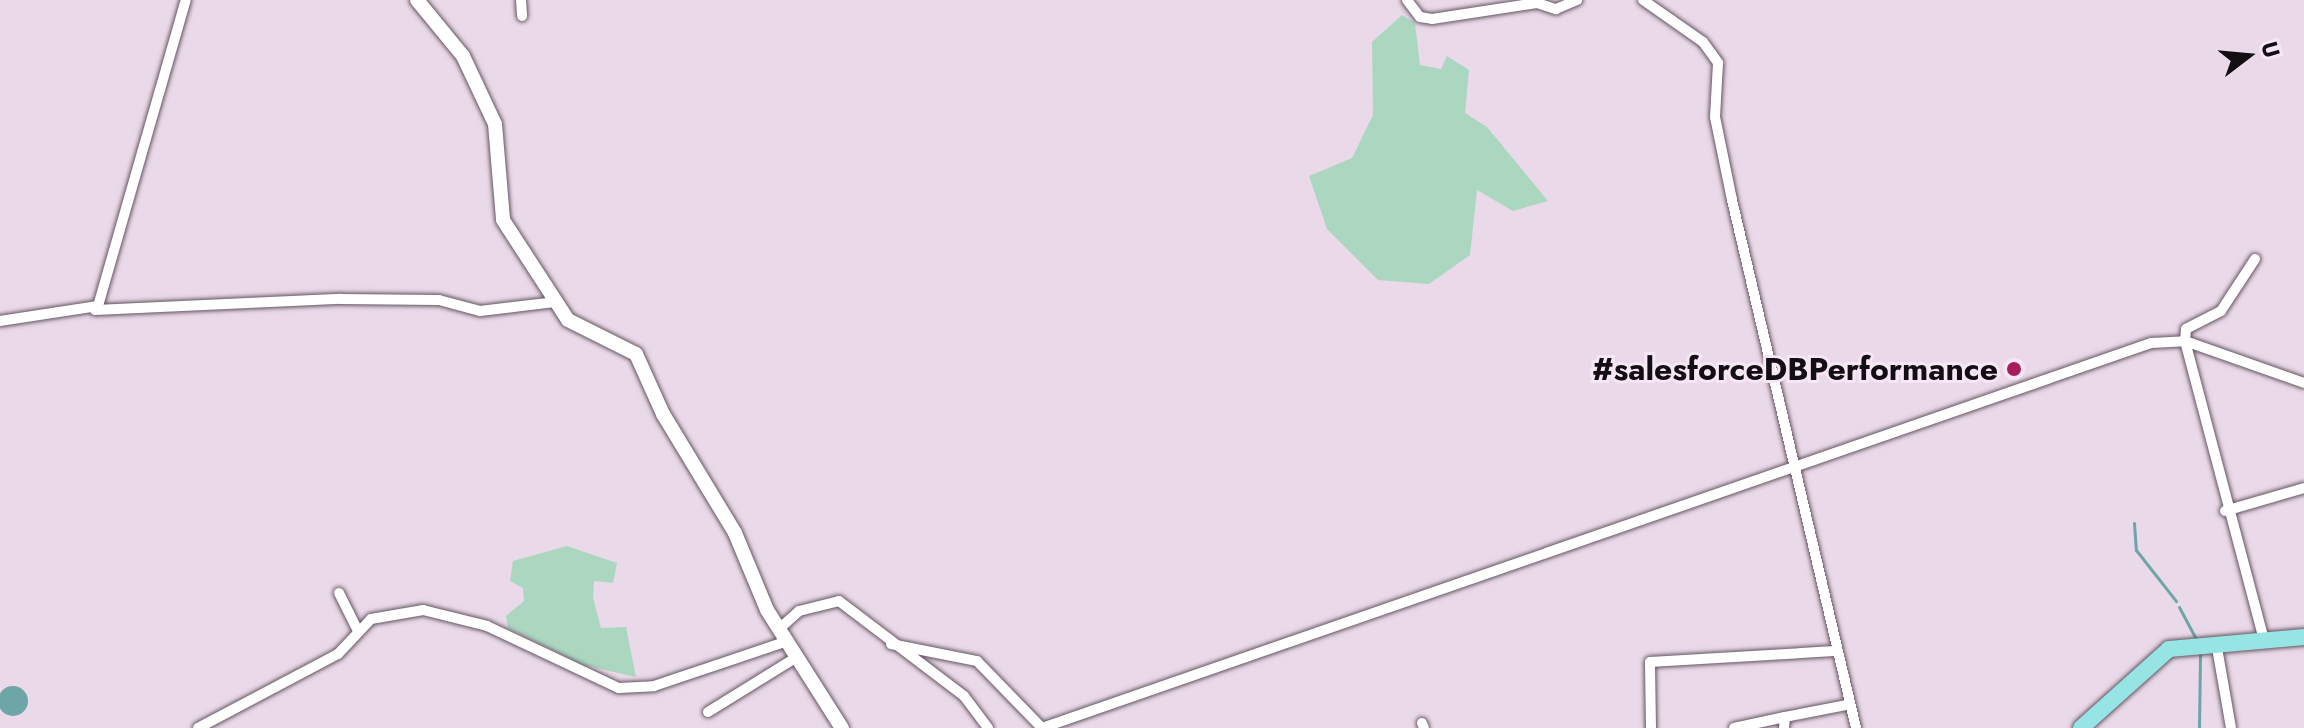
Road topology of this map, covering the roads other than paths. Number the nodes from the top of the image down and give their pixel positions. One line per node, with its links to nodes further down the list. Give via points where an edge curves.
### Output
1 (186, 0): 10 (street)
2 (417, 0): 9 (street, via 483,94 500,141 499,213)
3 (521, 0): 7 (street)
4 (1407, 0): 5 (street, via 1420,17 1432,19 1537,3 1553,9)
5 (1577, 0)
6 (1643, 0): 14 (street, via 1703,42 1718,63 1715,117)
7 (522, 16)
8 (2255, 259): 12 (street, via 2221,311 2186,329)
9 (556, 302): 10 (street, via 480,311 439,300 356,299); 19 (street, via 572,323 636,354)
10 (95, 310): 11 (street)
11 (0, 321)
12 (2185, 341): 13 (street); 14 (street, via 2151,343); 16 (street)
13 (2304, 383)
14 (1789, 467): 23 (street, via 1042,728 977,661); 24 (street)
15 (2304, 488): 16 (street)
16 (2225, 511): 21 (street)
17 (339, 593): 18 (street)
18 (358, 631): 19 (street, via 378,617 437,611 487,626 619,688 661,684); 29 (street, via 338,654)
19 (784, 635): 23 (street, via 799,611 832,599); 25 (street)
20 (2304, 637): 21 (main road)
21 (2264, 639): 22 (main road)
22 (2206, 643): 35 (main road, via 2157,655); 36 (street)
23 (891, 644): 31 (street, via 964,696)
24 (1834, 651): 26 (street); 32 (street, via 1650,662)
25 (797, 657): 27 (street); 30 (street)
26 (1846, 705): 28 (street); 34 (street)
27 (708, 712)
28 (1784, 723): 33 (street)
29 (198, 728)
30 (842, 728)
31 (988, 728)
32 (1651, 728)
33 (1734, 728)
34 (1856, 728)
35 (2081, 728)
36 (2231, 728)

